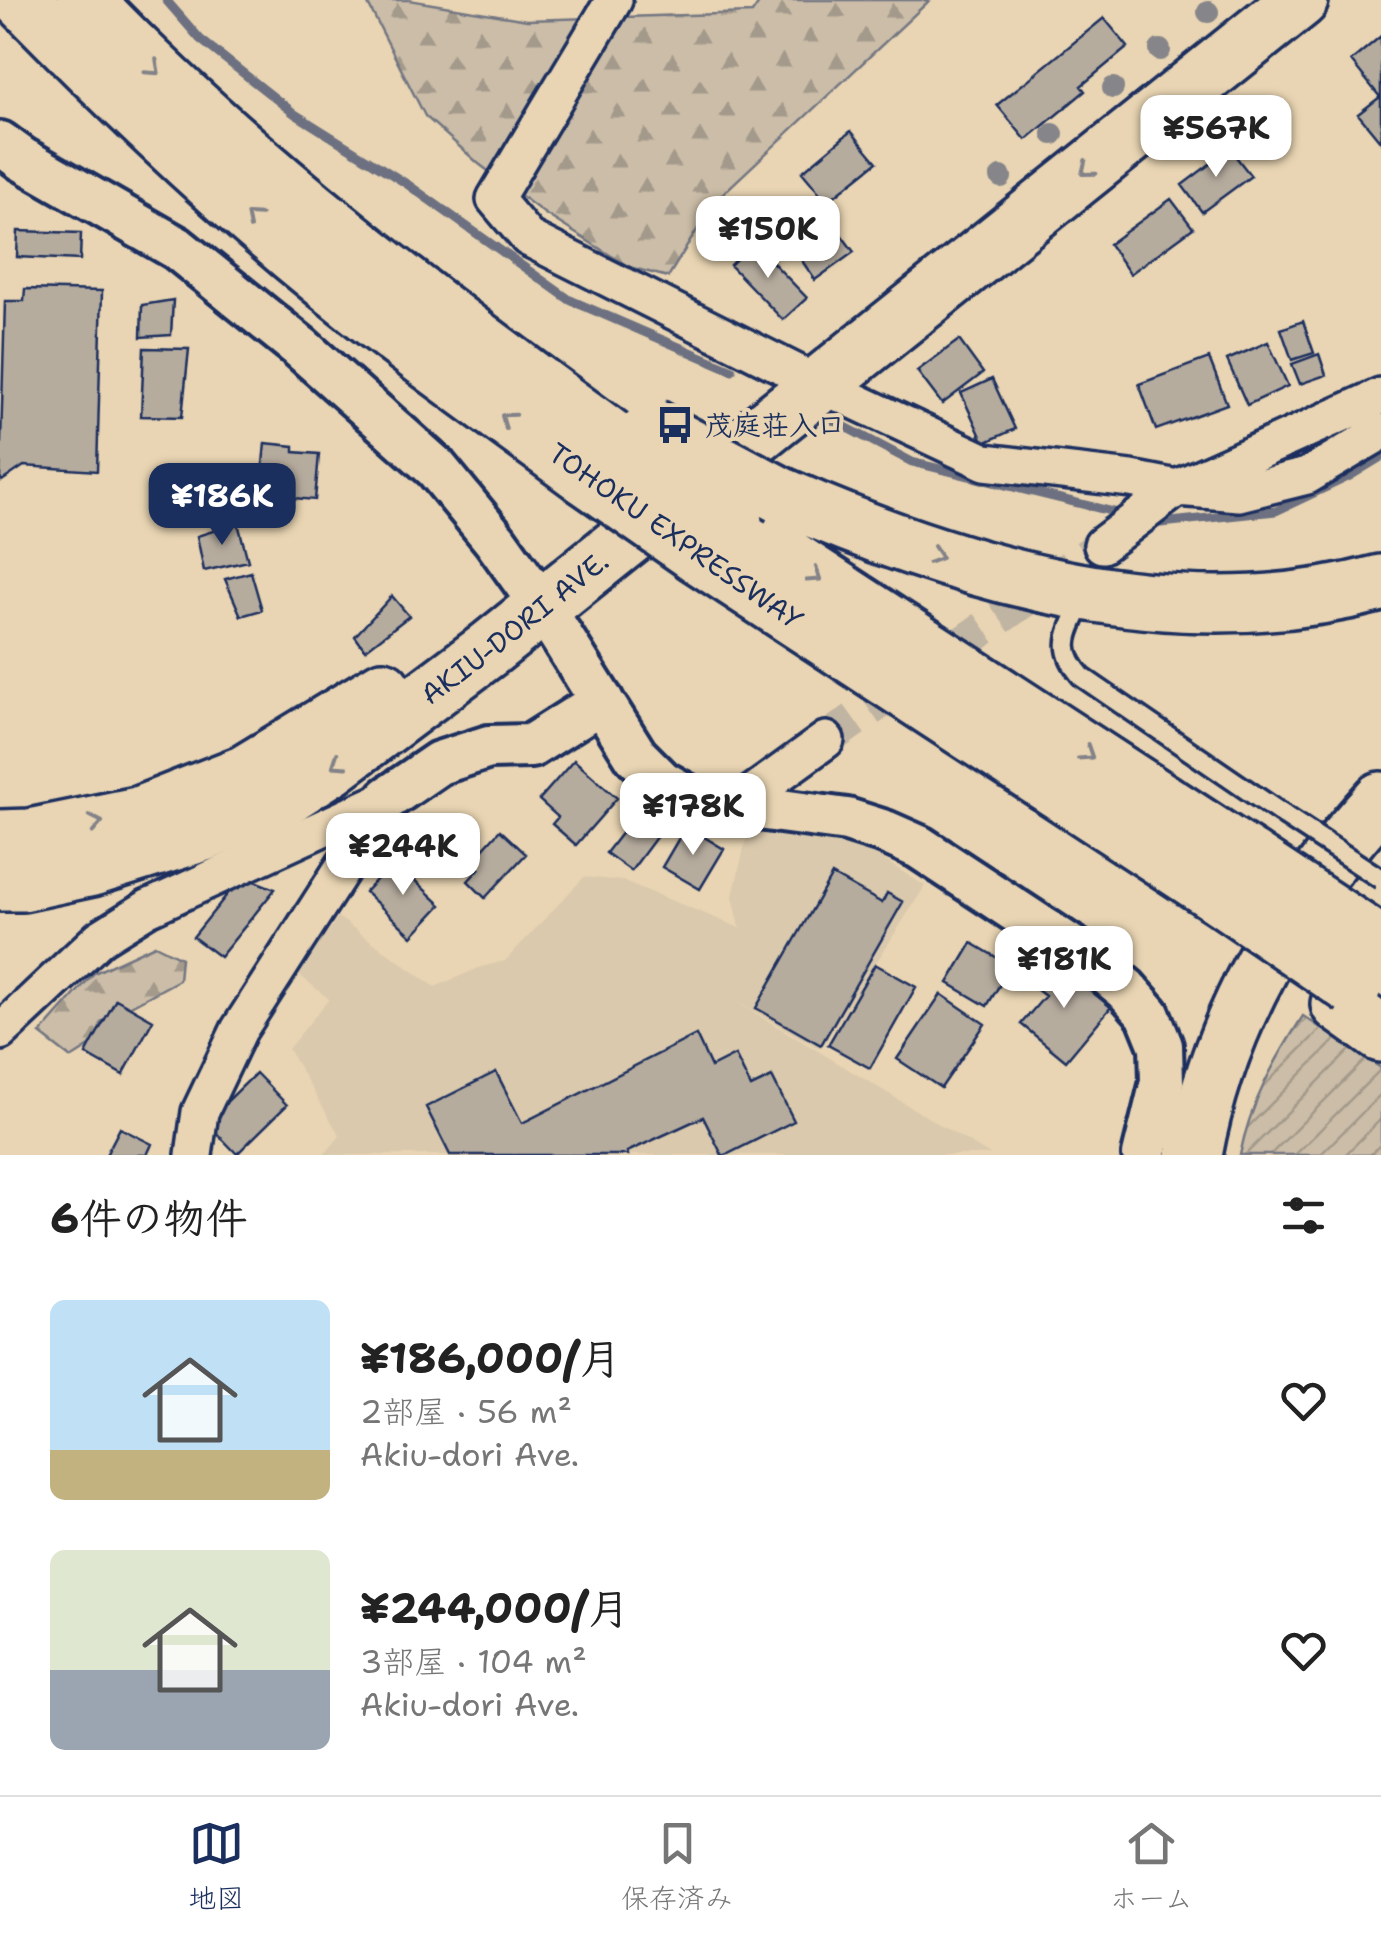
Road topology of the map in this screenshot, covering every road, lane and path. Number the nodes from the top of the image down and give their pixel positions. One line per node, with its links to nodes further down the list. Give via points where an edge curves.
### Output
1 (22, 0): 10 (highway, TOHOKU EXPRESSWAY, one-way to 1, via 324,280 201,175)
2 (85, 0): 10 (highway, one-way to 10, via 233,140 554,368)
3 (614, 0): 7 (street, via 495,198 528,238)
4 (1242, 0): 7 (highway, AKIU-DORI AVE.)
5 (1300, 0): 7 (highway, AKIU-DORI AVE., one-way to 7)
6 (0, 143): 16 (street, via 177,248 249,304 436,468)
7 (802, 375): 11 (street, via 985,462); 16 (highway, AKIU-DORI AVE.)
8 (1381, 396): 11 (street)
9 (1381, 432): 11 (street, via 1307,476 1240,492)
10 (621, 451): 12 (highway, TOHOKU EXPRESSWAY, bridge); 14 (highway, one-way to 14, bridge, via 780,495 860,530 1011,578)
11 (1177, 488): 14 (street)
12 (716, 539): 27 (highway, TOHOKU EXPRESSWAY, one-way to 27); 27 (highway, TOHOKU EXPRESSWAY, via 938,739)
13 (1381, 550): 17 (highway, via 1258,586)
14 (1094, 569): 17 (highway); 25 (lane, bridge, via 1064,646 1082,678)
15 (1381, 583): 17 (highway, via 1244,604)
16 (533, 593): 18 (street); 24 (highway, AKIU-DORI AVE., one-way to 16, via 138,815 245,773); 26 (highway, AKIU-DORI AVE., one-way to 26, via 401,718 276,803 92,868)
17 (1145, 598)
18 (602, 701): 20 (street, via 530,746 489,747 439,763); 22 (street, via 636,756 662,782 692,800)
19 (826, 740): 22 (street)
20 (388, 798): 29 (street, via 148,908 100,938); 30 (street, via 238,1030 200,1112)
21 (1381, 800): 32 (highway, via 1328,862 1258,972 1215,1067)
22 (736, 806): 31 (street, via 847,820 902,840 1126,989 1148,1014 1161,1046 1162,1082)
23 (1381, 837): 33 (highway, via 1321,916 1278,991 1239,1090)
24 (0, 838)
25 (1381, 879)
26 (0, 883)
27 (1229, 893): 28 (highway, TOHOKU EXPRESSWAY, bridge); 28 (highway)
28 (1367, 996)
29 (0, 1032)
30 (194, 1155)
31 (1144, 1155)
32 (1194, 1155)
33 (1225, 1155)

